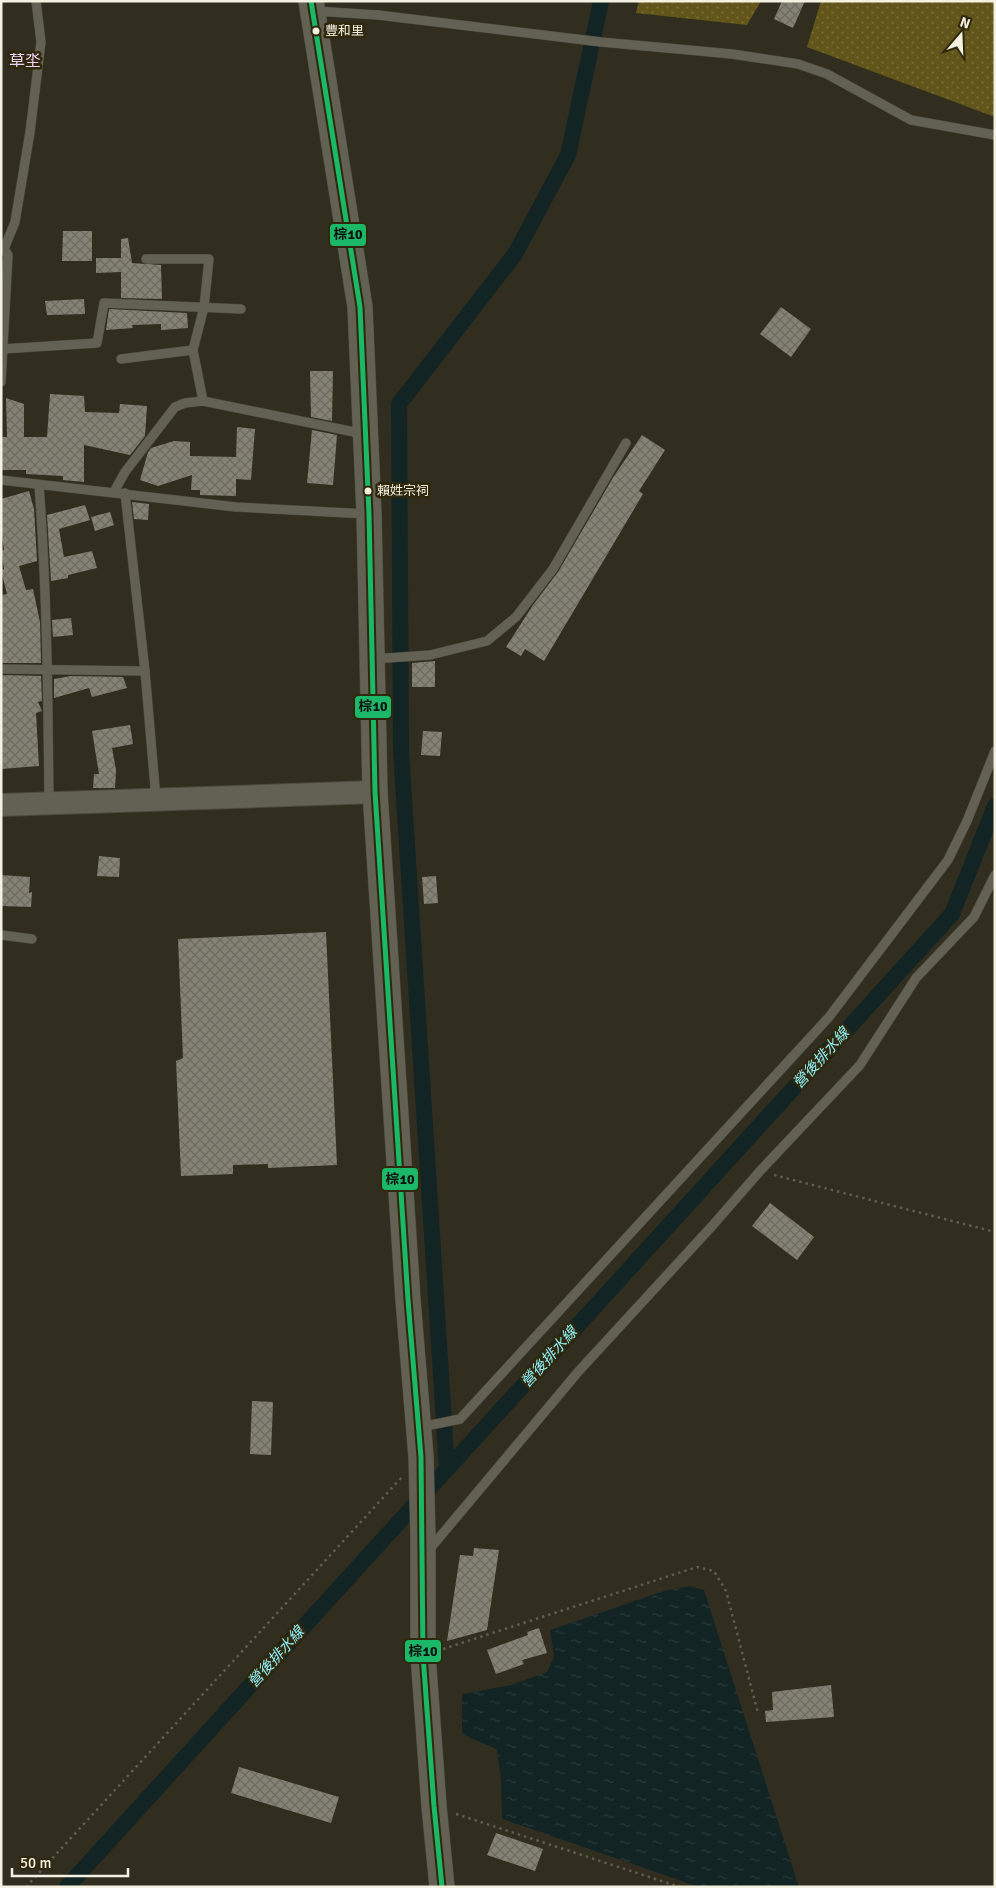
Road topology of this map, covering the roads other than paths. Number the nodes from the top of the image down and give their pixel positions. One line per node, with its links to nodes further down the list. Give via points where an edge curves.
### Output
1 (36, 1): 4 (lane, via 41,42 30,132 15,222)
2 (311, 6): 3 (lane, via 798,64 826,74 910,120); 13 (main road, via 360,307)
3 (995, 135)
4 (3, 249): 8 (lane, via 8,255)
5 (146, 258): 6 (lane, via 209,259)
6 (204, 307): 7 (lane); 8 (lane, via 104,303 97,343); 9 (lane)
7 (241, 309)
8 (2, 349): 11 (lane)
9 (193, 350): 10 (lane); 12 (lane)
10 (121, 359)
11 (1, 382)
12 (203, 401): 13 (lane); 17 (lane, via 175,408 125,472)
13 (367, 435): 19 (main road)
14 (626, 443): 20 (lane, via 553,570 516,618 487,641 430,654)
15 (1, 480): 16 (lane)
16 (39, 485): 17 (lane); 22 (lane)
17 (114, 492): 18 (lane)
18 (125, 493): 19 (lane, via 236,507); 23 (lane)
19 (369, 514): 20 (main road)
20 (372, 659): 25 (main road)
21 (1, 669): 22 (lane)
22 (48, 670): 23 (lane); 27 (lane)
23 (145, 671): 26 (lane)
24 (995, 751): 32 (lane, via 948,860 828,1017 460,1419)
25 (375, 792): 26 (street); 32 (main road)
26 (156, 799): 27 (street)
27 (49, 803): 28 (street)
28 (1, 805)
29 (995, 875): 33 (lane, via 974,917 916,978 860,1065 760,1171)
30 (1, 936): 31 (lane)
31 (32, 939)
32 (418, 1428): 33 (main road)
33 (423, 1547): 34 (main road, via 423,1655)
34 (442, 1887)

